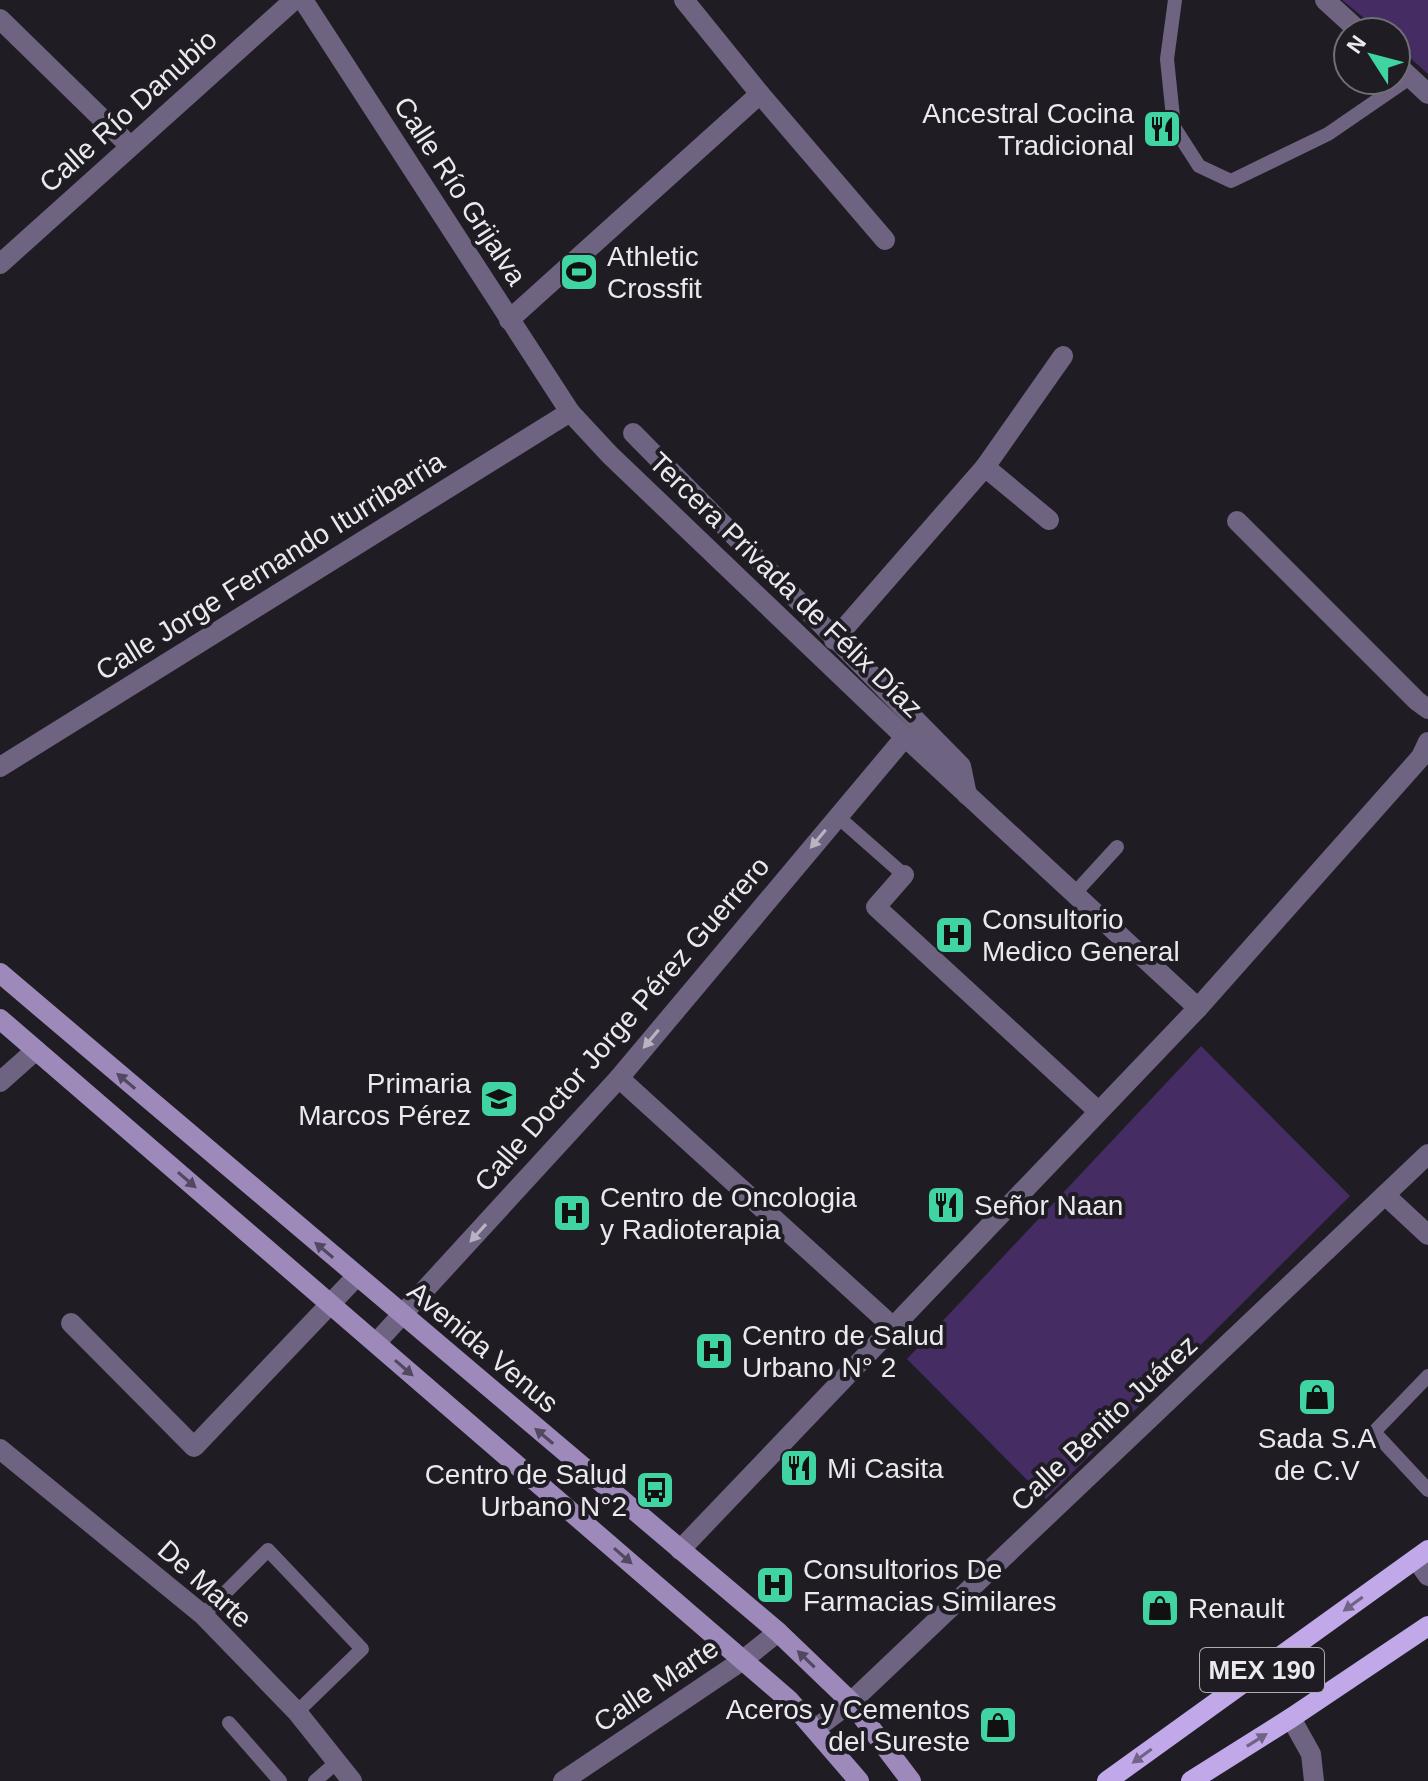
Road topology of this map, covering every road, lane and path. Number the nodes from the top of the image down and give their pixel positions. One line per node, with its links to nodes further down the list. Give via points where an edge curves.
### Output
1 (294, 0): 12 (street, Calle Río Danubio)
2 (303, 0): 15 (street, Calle Río Grijalva)
3 (684, 0): 9 (street)
4 (1175, 0): 11 (lane, via 1167,59 1174,127 1199,166 1231,181 1328,134)
5 (1325, 0): 6 (street)
6 (1342, 16)
7 (0, 19): 12 (street)
8 (1412, 79): 10 (street)
9 (760, 94): 13 (street); 15 (street)
10 (1428, 94)
11 (1373, 96)
12 (130, 146): 14 (street, Calle Río Danubio)
13 (885, 240)
14 (1, 264)
15 (509, 320): 17 (street, Calle Río Grijalva)
16 (1063, 356): 19 (street)
17 (570, 412): 24 (street, Tercera Privada de Félix Díaz); 26 (street, Calle Jorge Fernando Iturribarria)
18 (633, 433): 22 (street, Tercera Privada de Félix Díaz)
19 (985, 467): 20 (street); 22 (street)
20 (1049, 520)
21 (1237, 521): 23 (street)
22 (834, 640): 27 (street, Tercera Privada de Félix Díaz, via 961,766)
23 (1428, 709)
24 (905, 737): 27 (street, Tercera Privada de Félix Díaz); 28 (street, Calle Doctor Jorge Pérez Guerrero)
25 (1428, 742): 33 (street, via 1421,757)
26 (0, 767)
27 (967, 795): 31 (street, Tercera Privada de Félix Díaz)
28 (837, 816): 30 (lane); 36 (street, Calle Doctor Jorge Pérez Guerrero, one-way to 36)
29 (1117, 847): 31 (lane)
30 (904, 875): 38 (street, via 876,907)
31 (1074, 894): 33 (street, Tercera Privada de Félix Díaz)
32 (0, 973): 42 (main road, Avenida Venus, one-way to 32)
33 (1198, 1008): 38 (street)
34 (0, 1019): 35 (main road)
35 (36, 1050): 37 (street); 43 (main road, one-way to 43)
36 (619, 1078): 44 (street, Calle Doctor Jorge Pérez Guerrero, one-way to 44); 46 (street)
37 (0, 1082)
38 (1098, 1111): 46 (street)
39 (1428, 1154): 40 (street, Calle Benito Juárez)
40 (1385, 1195): 41 (street); 57 (street, Calle Benito Juárez)
41 (1428, 1235)
42 (356, 1277): 43 (street); 44 (main road, Avenida Venus)
43 (331, 1304): 45 (street, via 194,1447); 47 (main road)
44 (402, 1316): 47 (street, Calle Doctor Jorge Pérez Guerrero); 51 (main road, Avenida Venus, one-way to 44)
45 (71, 1323)
46 (892, 1326): 51 (street)
47 (376, 1343): 56 (main road, one-way to 56)
48 (1428, 1376): 50 (lane, via 1374,1432)
49 (0, 1449): 53 (street, De Marte)
50 (1428, 1490)
51 (680, 1550): 55 (main road, Avenida Venus)
52 (1424, 1561): 69 (main road, MEX 190, one-way to 69)
53 (203, 1615): 58 (street, De Marte); 58 (lane, via 268,1550 362,1649)
54 (1428, 1626): 59 (main road, MEX 190)
55 (778, 1632): 56 (street, Calle Marte); 57 (main road, Avenida Venus, one-way to 55)
56 (743, 1660): 61 (main road); 66 (street, Calle Marte)
57 (851, 1702): 61 (street, Calle Benito Juárez); 68 (main road, Avenida Venus)
58 (297, 1712): 62 (street, De Marte)
59 (1291, 1718): 70 (main road, MEX 190, one-way to 59); 71 (street, via 1311,1754)
60 (229, 1723): 63 (lane)
61 (815, 1729): 67 (main road)
62 (337, 1762): 64 (lane); 65 (street, De Marte)
63 (280, 1781)
64 (315, 1781)
65 (352, 1781)
66 (563, 1781)
67 (859, 1781)
68 (911, 1781)
69 (1107, 1781)
70 (1191, 1781)
71 (1314, 1781)

